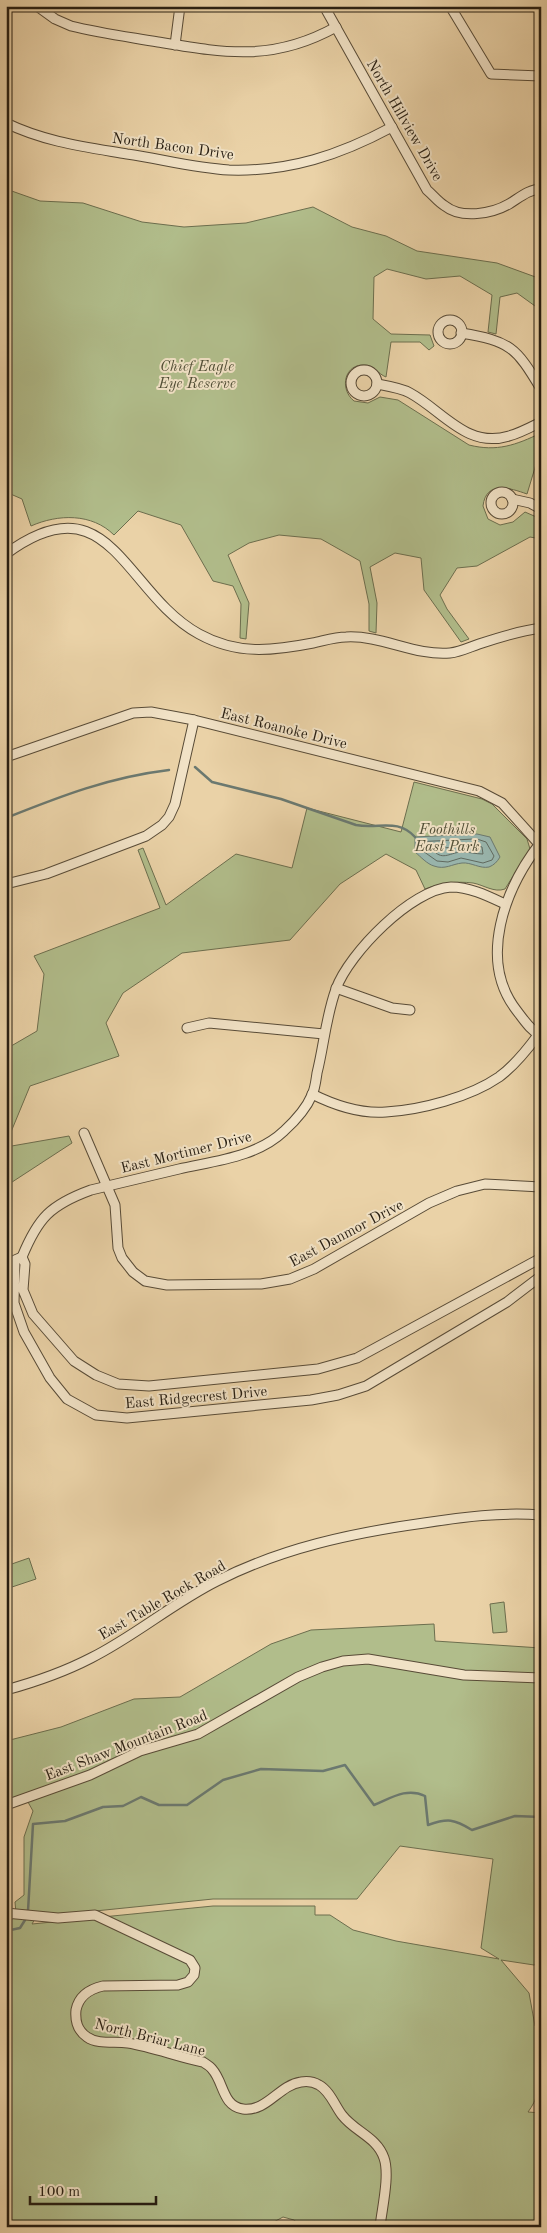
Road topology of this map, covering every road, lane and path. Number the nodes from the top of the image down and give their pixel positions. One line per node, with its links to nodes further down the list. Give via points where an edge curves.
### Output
1 (37, 6): 6 (street, via 71,26)
2 (180, 6): 6 (street)
3 (324, 6): 5 (street, North Hillview Drive)
4 (450, 6): 7 (street, via 491,74)
5 (336, 27): 6 (street, via 292,46 256,52 220,52); 9 (street, North Hillview Drive)
6 (175, 44)
7 (541, 76)
8 (6, 123): 9 (street, North Bacon Drive, via 51,141 234,170 278,168 324,158)
9 (392, 126): 10 (street, North Hillview Drive, via 427,190 446,208 483,213)
10 (541, 189)
11 (461, 333): 13 (street, via 493,338 513,348)
12 (377, 384): 14 (street, via 412,394 458,428 479,437 510,436)
13 (541, 389)
14 (541, 422)
15 (512, 499): 16 (street)
16 (541, 509)
17 (6, 554): 18 (street, via 44,531 62,527 94,534 110,546 177,619 199,634 242,649 276,651 346,636 429,654 452,653 519,631)
18 (541, 628)
19 (194, 720): 20 (street, East Roanoke Drive, via 151,712 133,713); 21 (street, East Roanoke Drive, via 479,791 502,803); 22 (street, via 175,804 162,826 146,836 55,871)
20 (6, 757)
21 (540, 843): 23 (street)
22 (6, 884)
23 (505, 904): 24 (street, East Mortimer Drive, via 467,888 450,887 430,894 388,921 354,957); 28 (street, via 498,935 500,975 514,1007)
24 (336, 988): 25 (street, via 392,1008); 27 (street, East Mortimer Drive)
25 (410, 1010)
26 (187, 1028): 27 (street, via 209,1023)
27 (324, 1034): 29 (street, East Mortimer Drive)
28 (539, 1035): 29 (street, via 498,1077 445,1101 385,1113 354,1109)
29 (312, 1094): 31 (street, East Mortimer Drive, via 301,1113 283,1132 260,1147 234,1157)
30 (84, 1134): 31 (street, East Danmor Drive)
31 (106, 1186): 32 (street, East Danmor Drive, via 115,1205 118,1248 122,1258 145,1281 167,1286 261,1284 290,1279 456,1191 485,1184); 33 (street, East Mortimer Drive, via 70,1198 50,1212 33,1230)
32 (541, 1187)
33 (22, 1257): 34 (street, East Ridgecrest Drive, via 27,1304 74,1361 118,1384 149,1386 318,1369 357,1358); 35 (street, East Ridgecrest Drive, via 15,1260 14,1303 17,1317 50,1378 67,1399 96,1415 127,1418 338,1396 366,1386 507,1302)
34 (541, 1258)
35 (541, 1276)
36 (541, 1515): 38 (street, East Table Rock Road, via 484,1514 384,1529 327,1540 270,1558 217,1581 92,1658 39,1681)
37 (541, 1678): 39 (street, East Shaw Mountain Road, via 464,1675 368,1659 343,1661 298,1677 198,1734 140,1751 90,1775)
38 (6, 1690)
39 (6, 1804)
40 (6, 1913): 41 (street, North Briar Lane, via 58,1918 95,1915 190,1960 195,1968 194,1975 183,1983 92,1989 81,1997 77,2008 79,2029 98,2041 129,2043 203,2062 212,2069 226,2098 233,2106 243,2109 263,2105 287,2086 298,2082 320,2085 343,2117 374,2142 385,2159)
41 (380, 2227)

